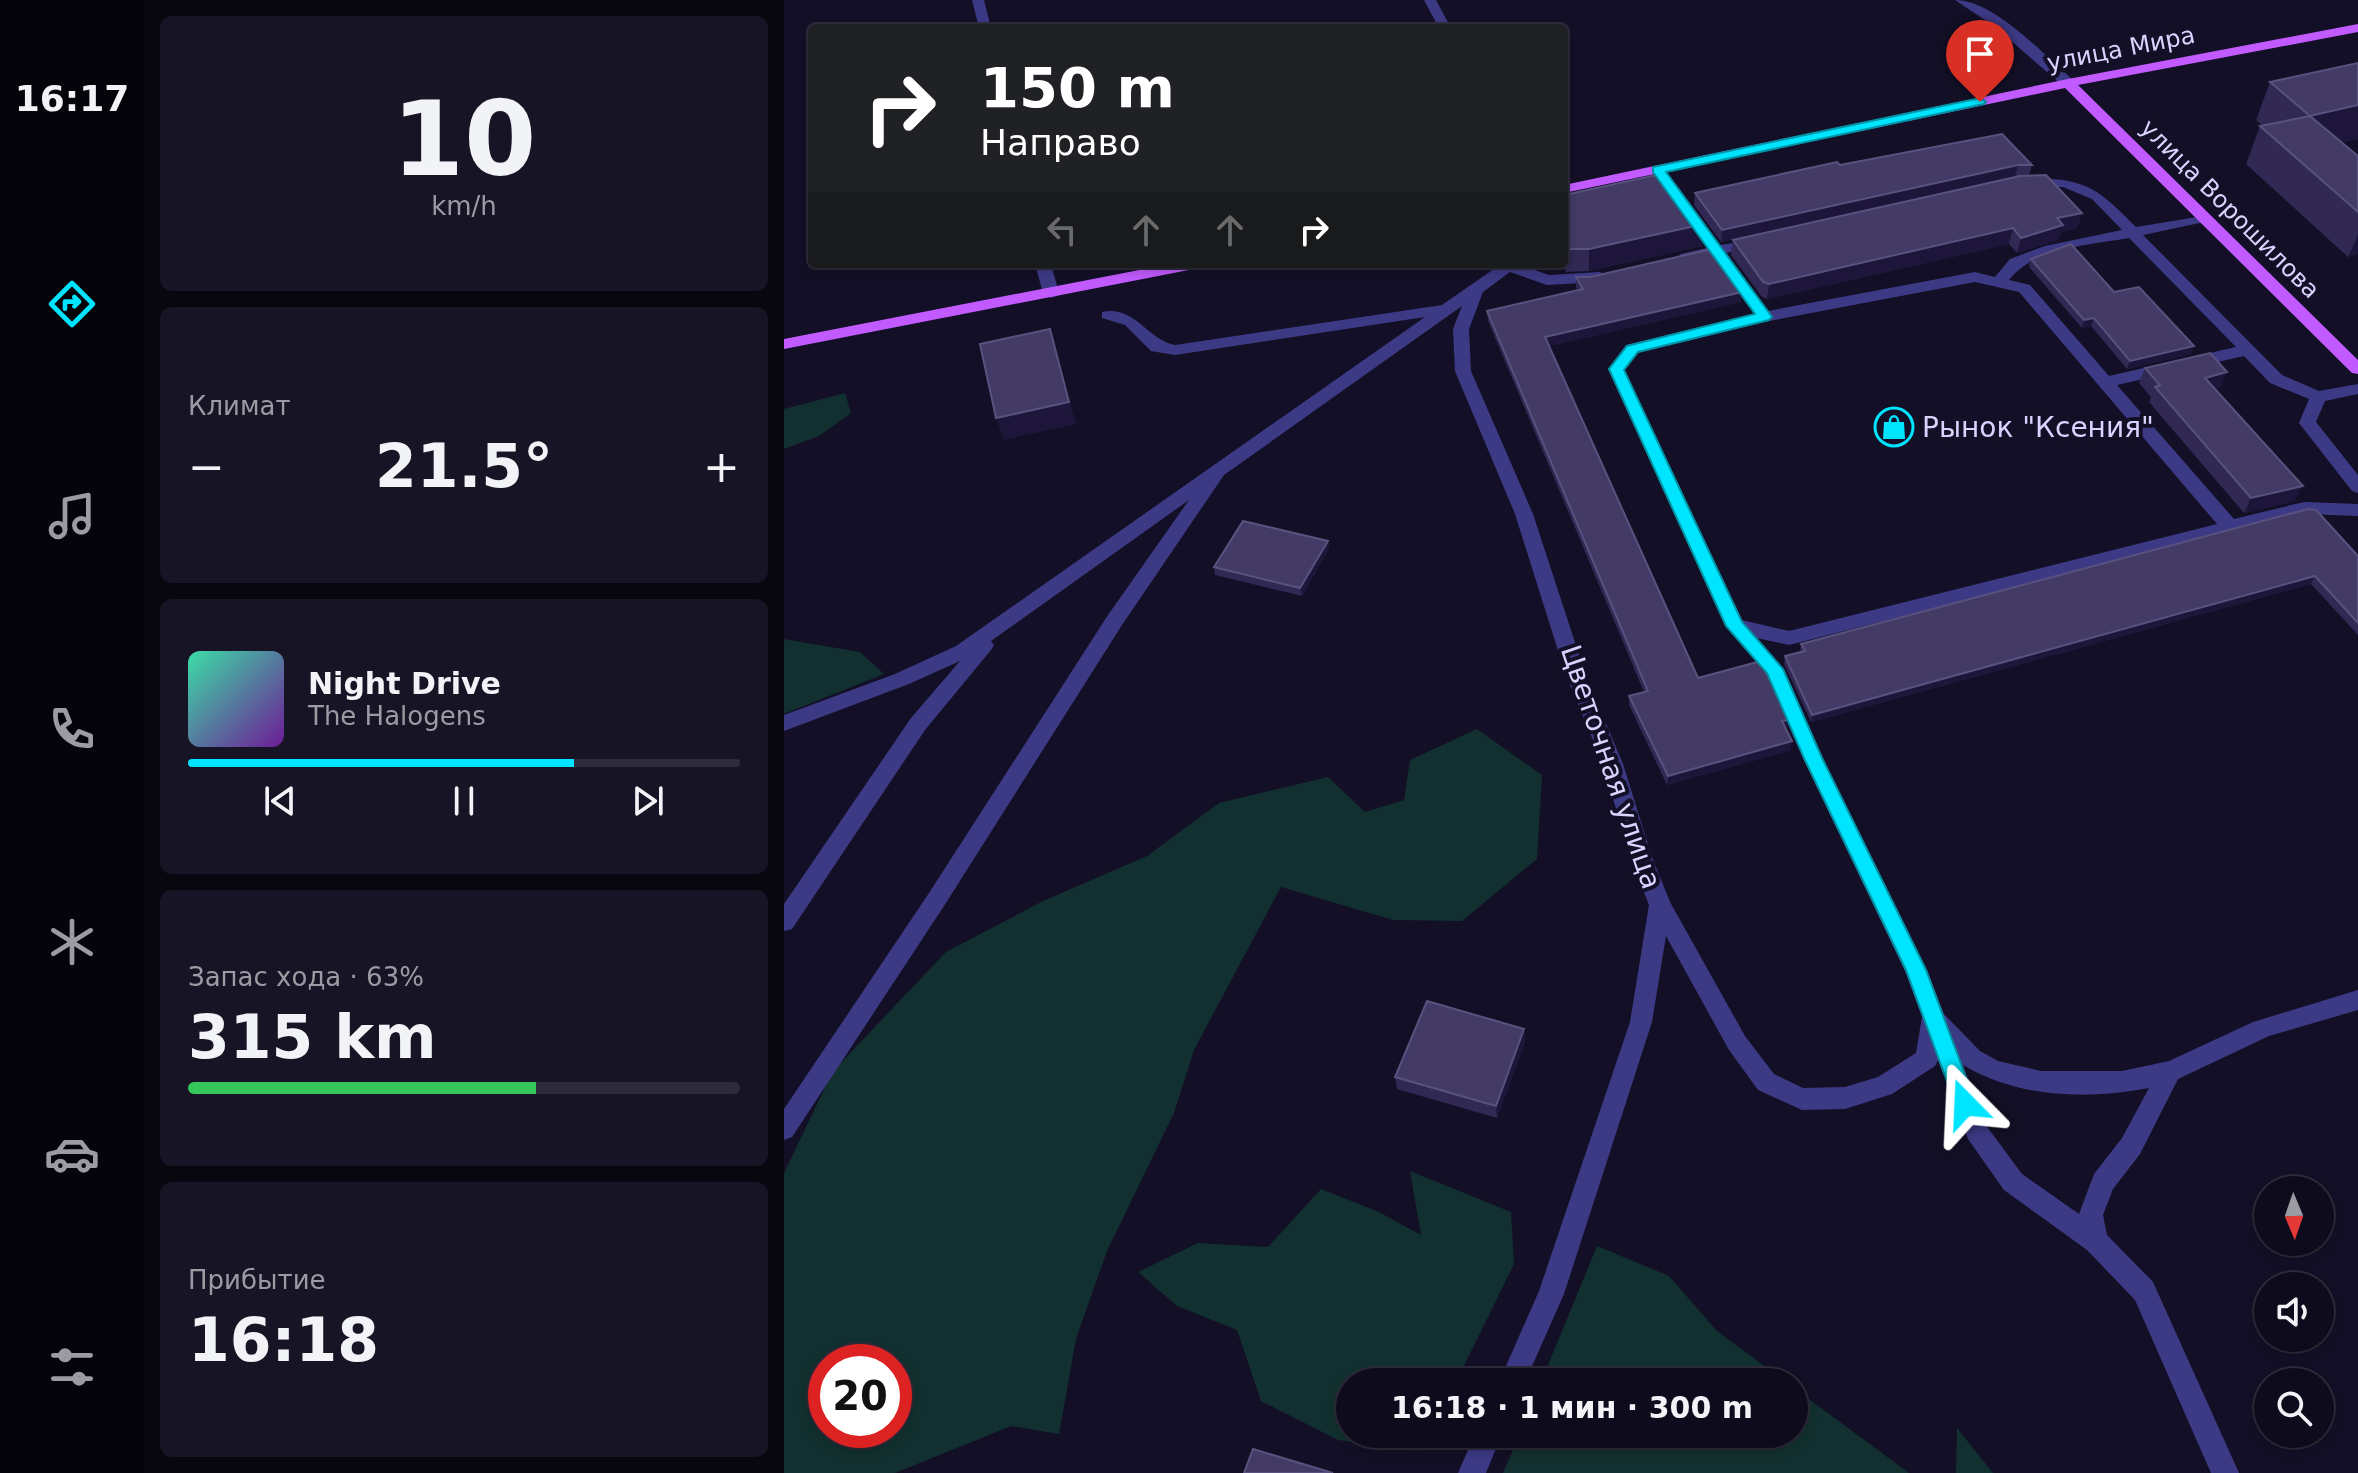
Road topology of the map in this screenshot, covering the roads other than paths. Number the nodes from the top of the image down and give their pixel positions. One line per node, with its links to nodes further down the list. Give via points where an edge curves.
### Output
1 (978, 0): 4 (street)
2 (1430, 0): 5 (street)
3 (1961, 0): 7 (street, via 1999,23)
4 (984, 24)
5 (1443, 24)
6 (2358, 28): 7 (main road, улица Мира)
7 (2068, 83): 8 (main road, улица Мира); 11 (main road, улица Ворошилова)
8 (1658, 170): 10 (main road, улица Мира); 14 (street)
9 (2016, 184): 12 (street, via 2065,183 2097,196)
10 (1568, 188)
11 (2204, 218): 12 (street); 29 (main road, улица Ворошилова)
12 (2133, 233): 21 (street, via 2050,249 2015,262); 28 (street)
13 (1777, 237): 14 (street)
14 (1717, 250): 15 (street); 26 (street)
15 (1674, 260)
16 (1044, 268): 23 (street)
17 (1174, 268): 23 (main road)
18 (1504, 268): 22 (street)
19 (1512, 268): 20 (street, via 1547,280)
20 (1617, 273)
21 (1999, 282): 26 (street, via 1975,277); 30 (street, via 2024,288)
22 (1475, 292): 24 (street); 40 (street, Цветочная улица, via 1461,329 1463,371 1524,514 1576,676 1613,764)
23 (1051, 293): 27 (main road)
24 (1450, 309): 25 (street, via 1175,350 1157,347 1131,321); 33 (street)
25 (1108, 315)
26 (1764, 317): 38 (street, via 1632,349 1616,369)
27 (784, 344)
28 (2247, 350): 30 (street); 32 (street, via 2276,379)
29 (2358, 369)
30 (2105, 382): 36 (street)
31 (2358, 389): 32 (street)
32 (2318, 397): 34 (street, via 2307,423)
33 (1229, 461): 37 (street); 45 (street, via 1164,545 1067,689 959,865)
34 (2358, 487)
35 (2358, 510): 36 (street, via 2304,508)
36 (2230, 527): 38 (street, via 1789,638)
37 (1003, 624): 39 (street, via 939,662); 41 (street, via 918,724)
38 (1735, 626): 43 (street, via 1774,669 1916,970)
39 (784, 723)
40 (1660, 905): 43 (street, via 1737,1043 1766,1082 1802,1099 1845,1098 1884,1086 1927,1059); 47 (street, Цветочная улица, via 1641,1022 1551,1294)
41 (784, 922)
42 (2358, 1000): 44 (street, via 2230,1042)
43 (1933, 1018): 44 (street, via 1974,1060 2010,1075 2062,1084 2110,1084); 46 (street, via 1976,1131 2013,1182)
44 (2170, 1072): 46 (street, via 2131,1146 2103,1182 2091,1215)
45 (784, 1129)
46 (2096, 1241): 50 (street, via 2144,1291)
47 (1518, 1368)
48 (1483, 1448): 49 (street)
49 (1472, 1473)
50 (2225, 1473)

